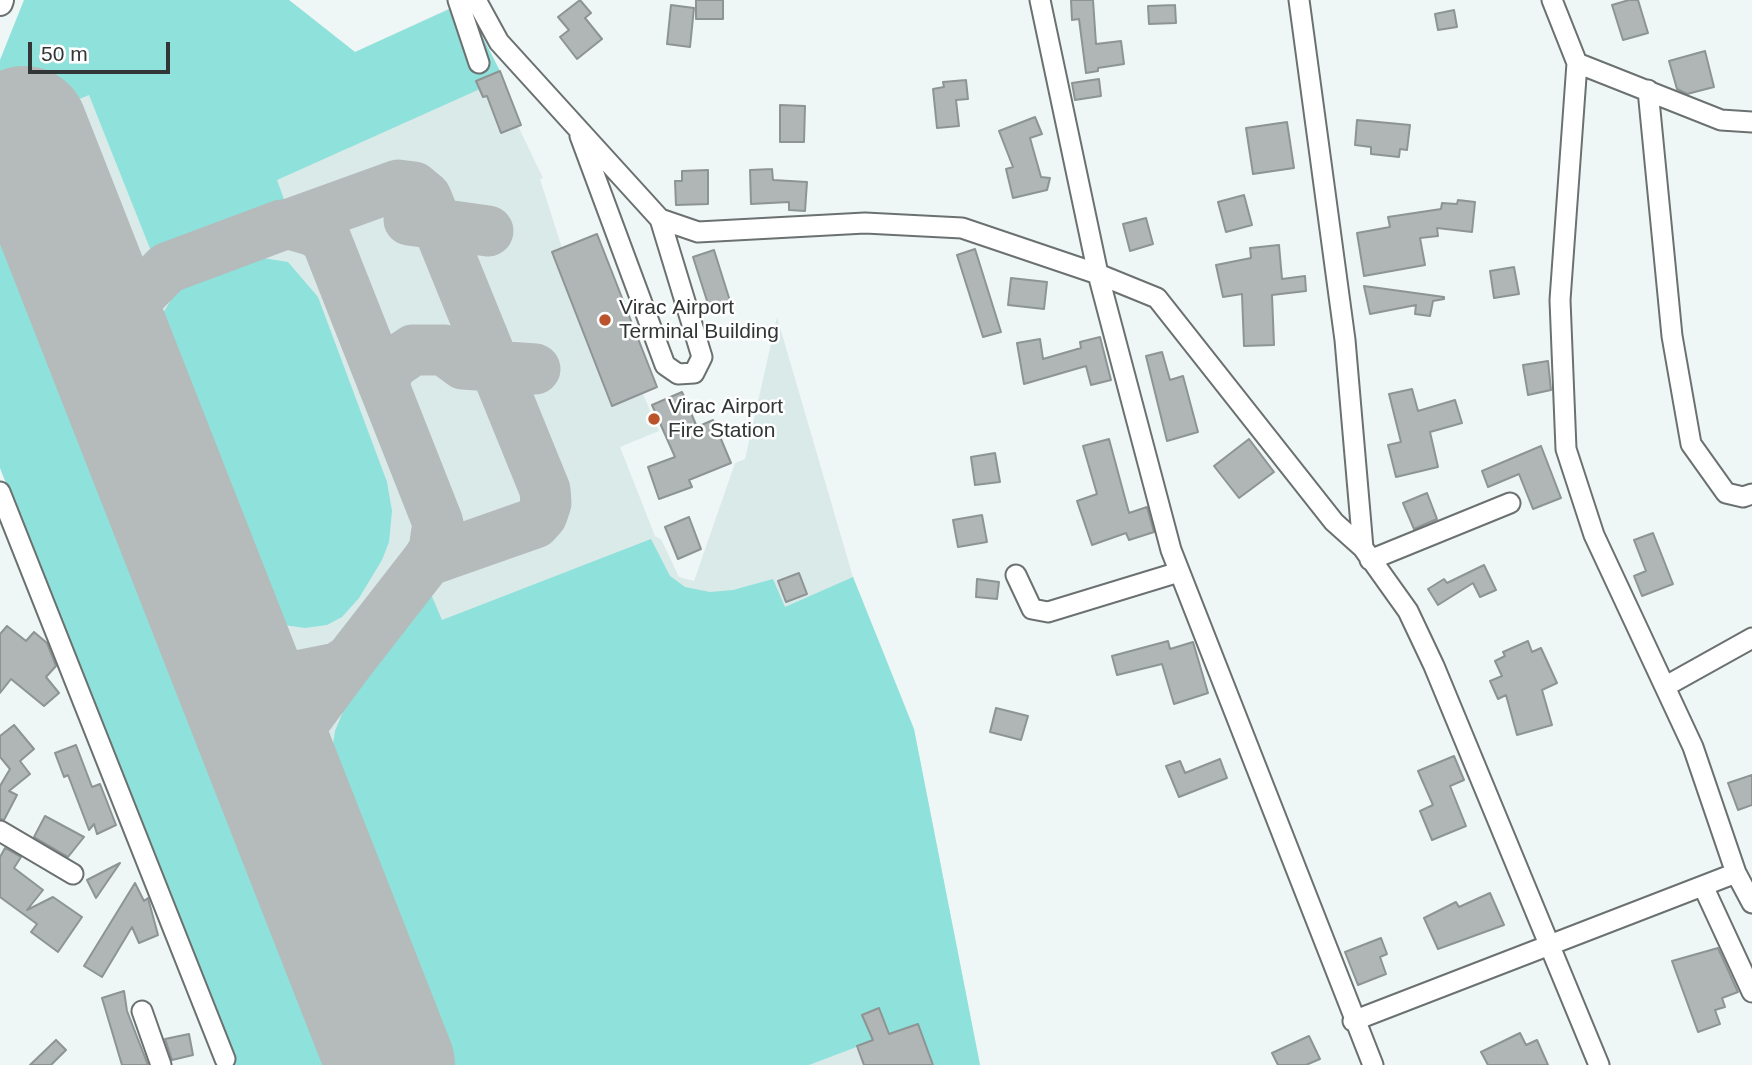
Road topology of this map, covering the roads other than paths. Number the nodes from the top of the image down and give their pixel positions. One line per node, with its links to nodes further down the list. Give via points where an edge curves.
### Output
1 (458, 0): 6 (street)
2 (476, 0): 10 (street, via 499,42)
3 (1040, 0): 12 (street)
4 (1299, 0): 16 (street, via 1345,340)
5 (1552, 0): 7 (street)
6 (479, 63)
7 (1577, 63): 8 (street); 20 (street, via 1560,300 1566,449 1594,535)
8 (1648, 90): 9 (street, via 1721,120); 14 (street, via 1672,335 1691,444 1726,494)
9 (1752, 122)
10 (576, 125): 11 (street); 11 (street, via 665,365 678,374 694,373 702,357)
11 (660, 219): 12 (street, via 698,232 864,223 962,228)
12 (1098, 274): 16 (street, via 1157,298 1334,522); 17 (street)
13 (0, 492): 29 (street)
14 (1752, 494)
15 (1510, 503): 16 (street)
16 (1366, 554): 25 (street, via 1408,611 1434,666)
17 (1179, 572): 18 (street, via 1048,612 1032,609); 28 (street)
18 (1017, 575)
19 (1752, 638): 20 (street)
20 (1666, 686): 24 (street)
21 (0, 831): 22 (street)
22 (73, 874)
23 (1703, 886): 24 (street); 25 (street); 26 (street)
24 (1746, 887)
25 (1548, 947): 28 (street); 32 (street)
26 (1752, 992)
27 (142, 1010): 30 (street)
28 (1353, 1021): 31 (street)
29 (225, 1059)
30 (161, 1065)
31 (1373, 1065)
32 (1599, 1065)

